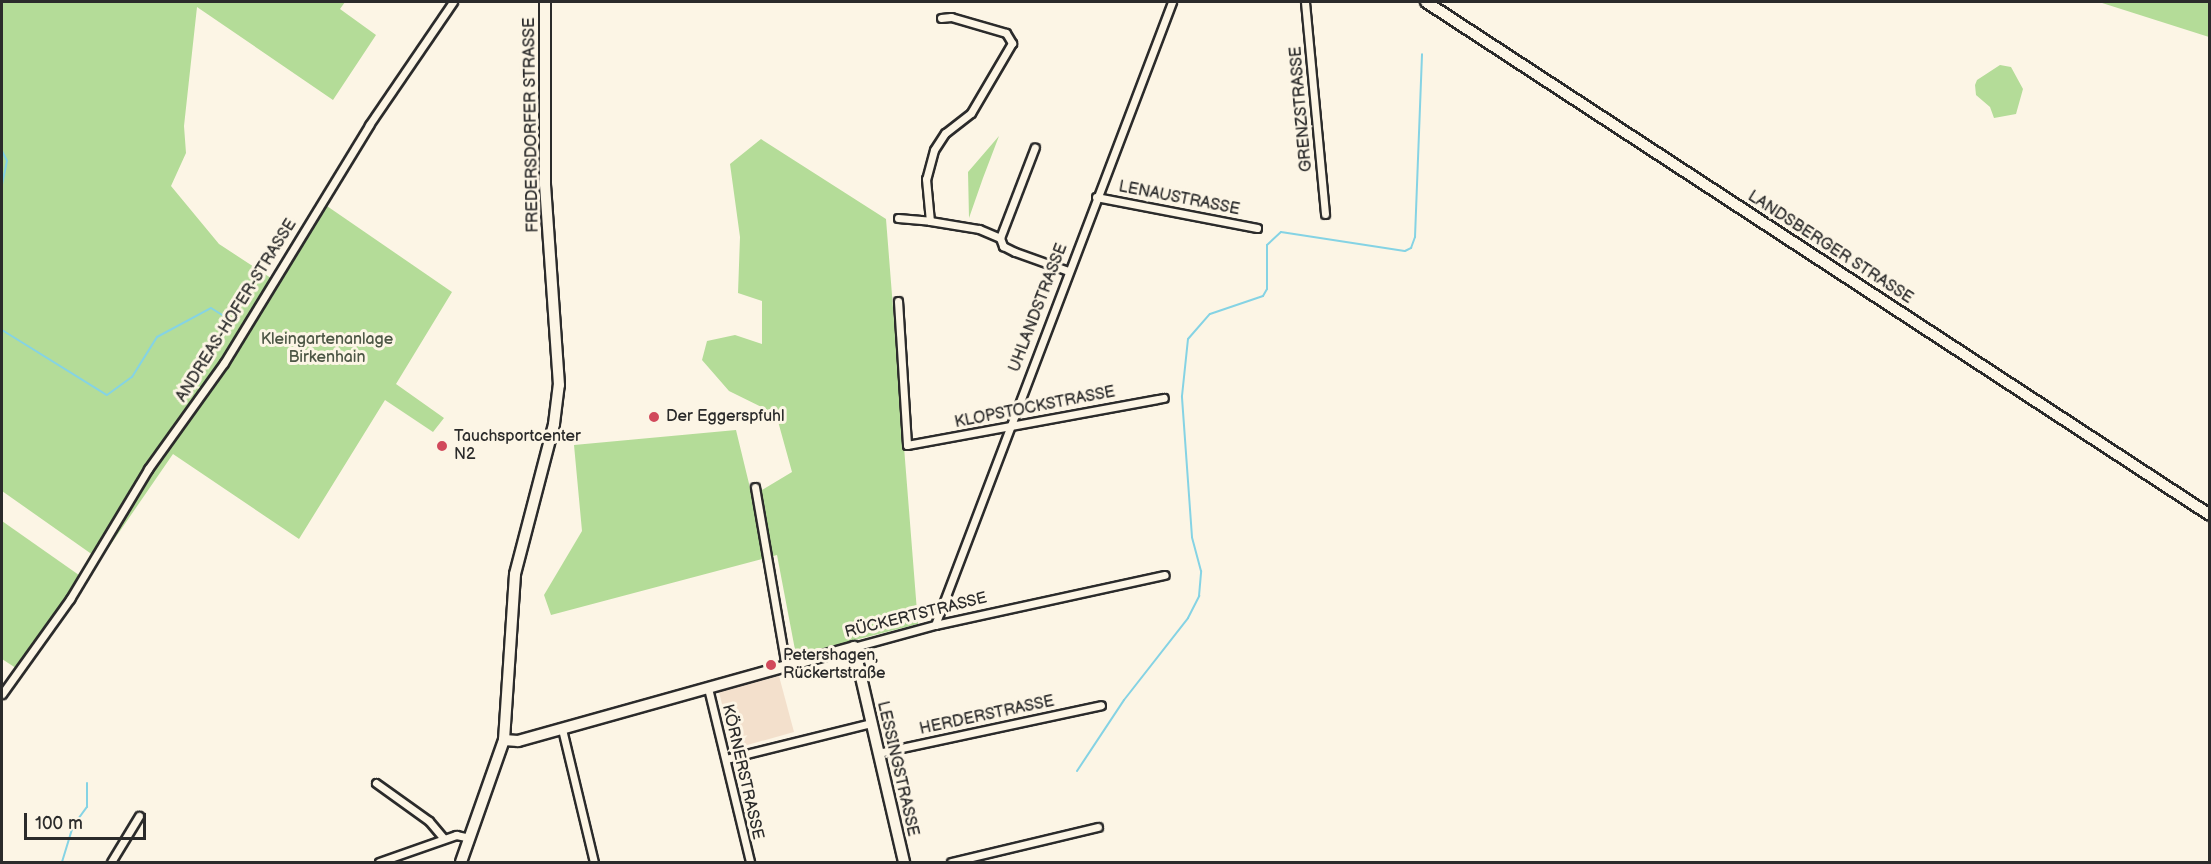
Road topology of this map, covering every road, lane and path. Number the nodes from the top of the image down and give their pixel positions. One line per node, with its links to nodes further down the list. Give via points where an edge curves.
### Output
1 (453, 2): 25 (street, ANDREAS-HOFER-STRASSE, via 296,241 224,363 148,469 70,599)
2 (545, 2): 29 (street, FREDERSDORFER STRASSE, via 545,184 559,386 554,424 515,574)
3 (1172, 2): 8 (street, UHLANDSTRASSE)
4 (1305, 2): 9 (street, GRENZSTRASSE)
5 (1430, 4): 19 (street, LANDSBERGER STRASSE)
6 (941, 18): 11 (street, via 1006,33 1012,43 971,113 945,134 934,150 925,186)
7 (1035, 147): 13 (street)
8 (1096, 197): 12 (street, LENAUSTRASSE); 14 (street, UHLANDSTRASSE)
9 (1325, 214)
10 (898, 218): 11 (street)
11 (930, 221): 13 (street, via 979,229)
12 (1257, 228)
13 (1000, 238): 14 (street, via 1015,252)
14 (1068, 271): 17 (street, UHLANDSTRASSE)
15 (898, 302): 17 (street, KLOPSTOCKSTRASSE, via 907,446)
16 (1164, 398): 17 (street, KLOPSTOCKSTRASSE)
17 (1014, 424): 21 (street, UHLANDSTRASSE)
18 (755, 487): 23 (street)
19 (2210, 515)
20 (1165, 574): 21 (street, RÜCKERTSTRASSE)
21 (935, 625): 22 (street, RÜCKERTSTRASSE)
22 (854, 647): 23 (street, RÜCKERTSTRASSE); 27 (street, LESSINGSTRASSE)
23 (786, 666): 24 (street, RÜCKERTSTRASSE)
24 (708, 688): 28 (street, RÜCKERTSTRASSE); 31 (street, KÖRNERSTRASSE)
25 (2, 694)
26 (1101, 705): 30 (street, HERDERSTRASSE)
27 (871, 723): 30 (street, LESSINGSTRASSE); 31 (street)
28 (562, 729): 29 (street, RÜCKERTSTRASSE, via 518,741); 40 (street)
29 (504, 740): 36 (street, FREDERSDORFER STRASSE)
30 (878, 753): 42 (street, LESSINGSTRASSE)
31 (726, 759): 41 (street, KÖRNERSTRASSE)
32 (376, 783): 35 (street, via 429,821)
33 (139, 816): 37 (street)
34 (1098, 827): 43 (street)
35 (444, 838): 36 (street); 38 (street)
36 (470, 838): 39 (street, FREDERSDORFER STRASSE)
37 (111, 862)
38 (380, 862)
39 (461, 862)
40 (594, 862)
41 (750, 862)
42 (904, 862)
43 (951, 862)

